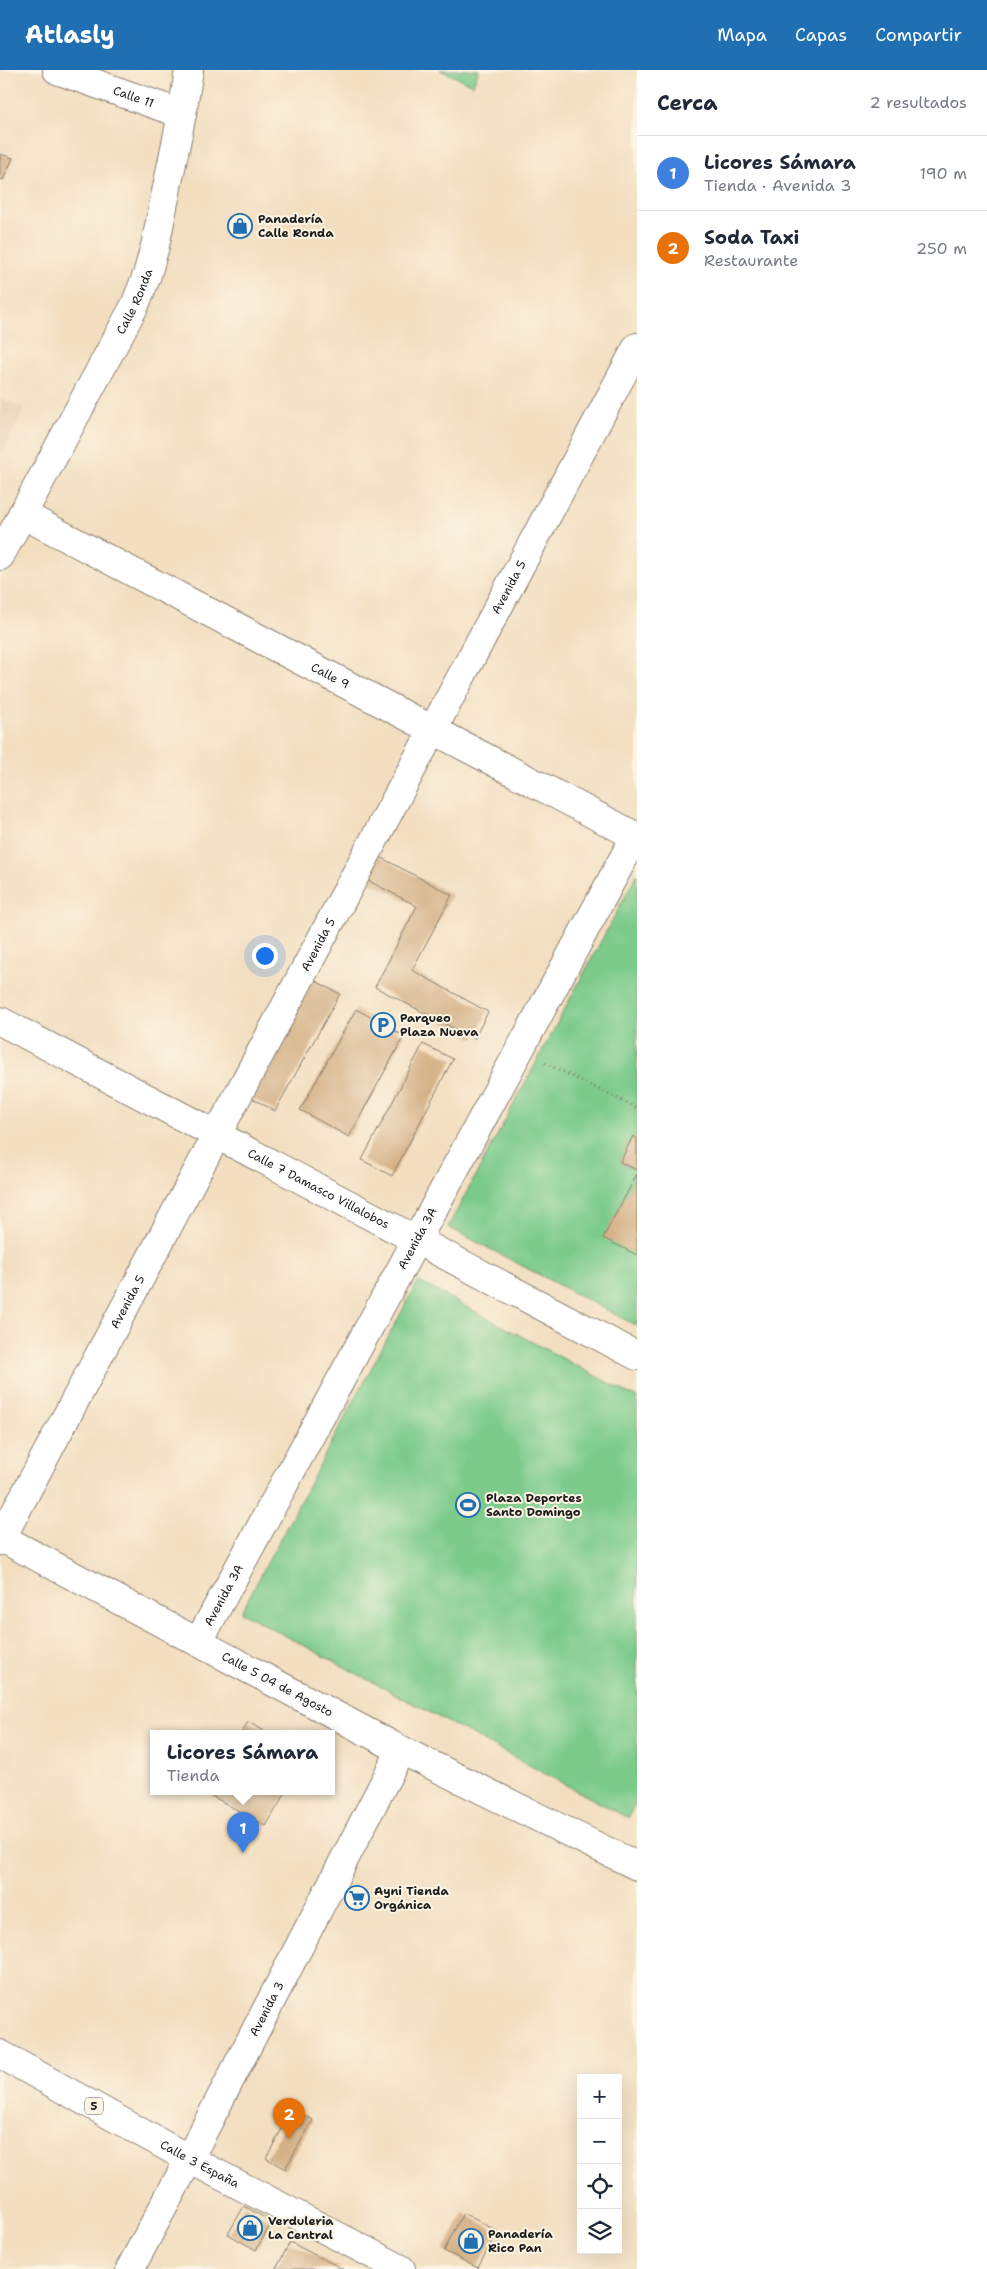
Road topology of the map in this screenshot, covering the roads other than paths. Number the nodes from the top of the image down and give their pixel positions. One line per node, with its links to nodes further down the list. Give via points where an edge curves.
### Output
1 (57, 70): 3 (street, Calle 11)
2 (189, 70): 3 (street, Calle Ronda)
3 (182, 114): 5 (street, Calle Ronda, via 147,275 135,305)
4 (637, 347): 7 (street, Avenida 5)
5 (22, 514): 6 (street, Calle Ronda); 7 (street, Calle 9)
6 (0, 556)
7 (433, 730): 8 (street, Calle 9); 10 (street, Avenida 5)
8 (636, 837): 11 (street, Avenida 3A)
9 (0, 1021): 10 (street, Calle 7 Damasco Villalobos)
10 (215, 1136): 11 (street, Calle 7 Damasco Villalobos); 13 (street, Avenida 5)
11 (417, 1239): 12 (street, Calle 7 Damasco Villalobos); 14 (street, Avenida 3A)
12 (637, 1356)
13 (0, 1539): 14 (street, Calle 5 04 de Agosto)
14 (199, 1641): 15 (street, Calle 5 04 de Agosto)
15 (401, 1750): 16 (street, Calle 5 04 de Agosto); 18 (street, Avenida 3)
16 (637, 1866)
17 (0, 2054): 18 (street, Calle 3 España / 5)
18 (189, 2159): 19 (street, Avenida 3); 20 (street, Calle 3 España / 5)
19 (130, 2269)
20 (401, 2269)

